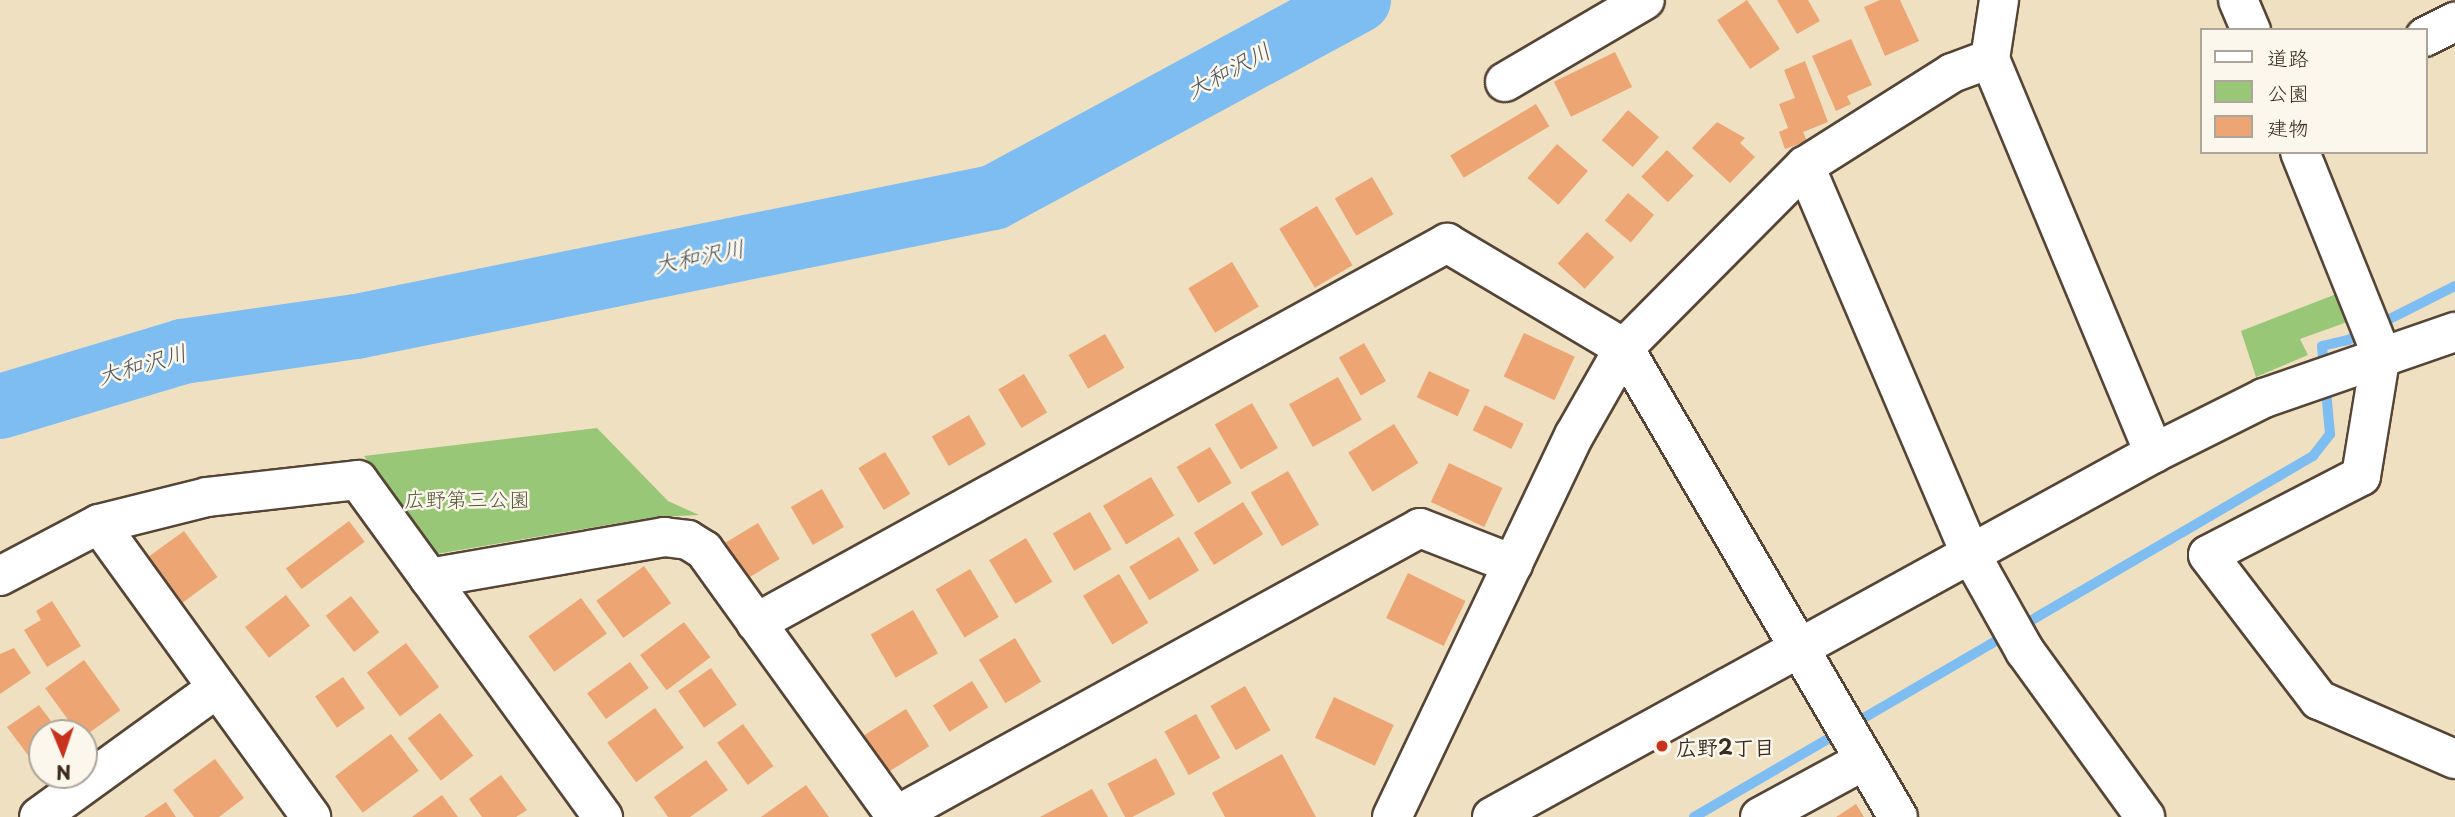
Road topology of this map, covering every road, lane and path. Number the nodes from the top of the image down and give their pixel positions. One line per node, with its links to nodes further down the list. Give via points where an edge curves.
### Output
1 (1645, 0): 6 (street)
2 (1999, 0): 5 (street)
3 (2238, 0): 4 (street)
4 (2249, 28)
5 (1990, 59): 8 (street, via 1895,106); 12 (street)
6 (1505, 82)
7 (2301, 154): 11 (street)
8 (1805, 166): 10 (street); 14 (street)
9 (2455, 332): 11 (street)
10 (1624, 348): 15 (street); 18 (street, via 1447,243); 19 (street)
11 (2381, 354): 12 (street, via 2264,398); 21 (street, via 2361,476 2208,555 2319,700)
12 (2154, 453): 14 (street)
13 (99, 524): 16 (street); 17 (street, via 207,496 358,481); 20 (street)
14 (1969, 551): 19 (street); 31 (street, via 2025,651)
15 (1513, 564): 23 (street, via 1420,528); 27 (street)
16 (0, 576)
17 (429, 578): 18 (street, via 664,537 688,540 704,550); 26 (street)
18 (756, 623): 23 (street)
19 (1800, 652): 22 (street); 28 (street)
20 (217, 688): 24 (street); 25 (street)
21 (2455, 759)
22 (1866, 760): 29 (street); 30 (street)
23 (895, 816)
24 (39, 817)
25 (311, 817)
26 (603, 817)
27 (1392, 817)
28 (1492, 817)
29 (1760, 817)
30 (1898, 817)
31 (2145, 817)

